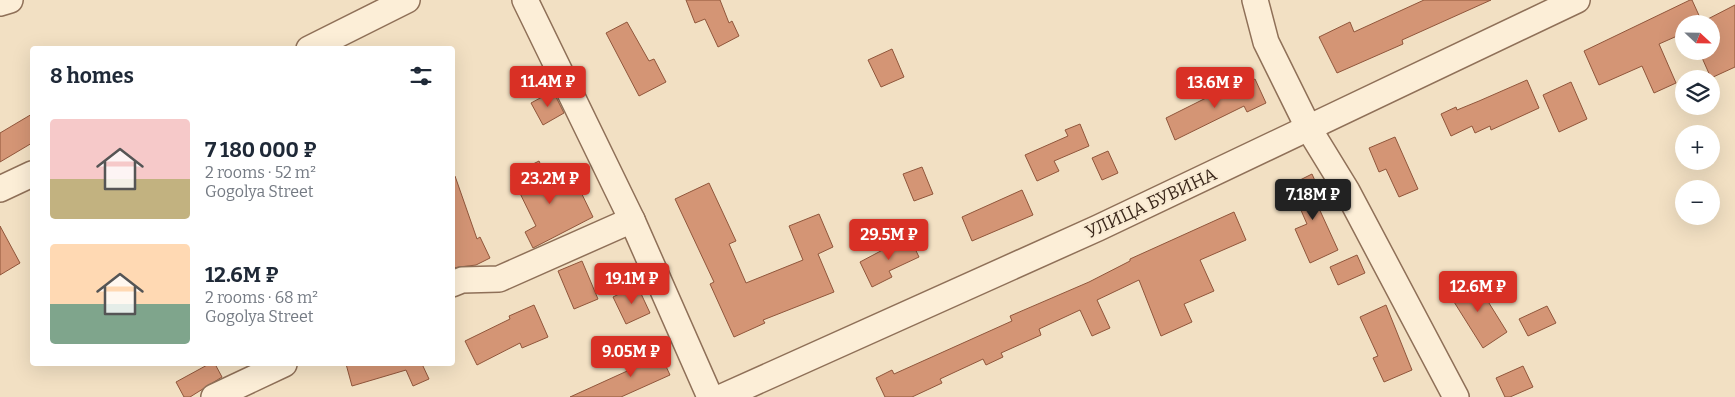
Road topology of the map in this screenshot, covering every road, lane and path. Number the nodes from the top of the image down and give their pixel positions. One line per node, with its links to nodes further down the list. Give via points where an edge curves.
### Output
1 (10, 0): 6 (street)
2 (407, 0): 7 (street)
3 (525, 0): 11 (street)
4 (1255, 0): 8 (street, via 1266,42)
5 (1577, 0): 8 (street, УЛИЦА БУВИНА)
6 (0, 4)
7 (315, 46)
8 (1309, 129): 16 (street, УЛИЦА БУВИНА); 17 (street, via 1348,190)
9 (30, 175): 10 (street)
10 (0, 189)
11 (632, 220): 12 (street, via 499,279); 15 (street)
12 (455, 283)
13 (280, 366): 14 (street)
14 (214, 397)
15 (710, 397)
16 (722, 397)
17 (1456, 397)

